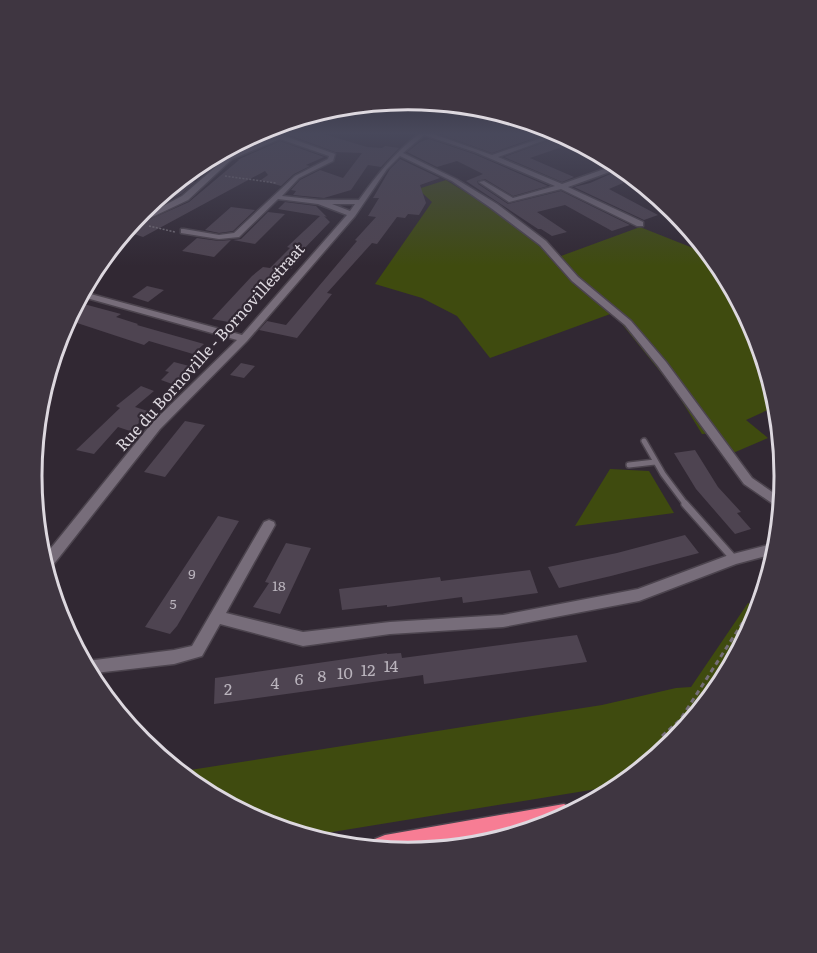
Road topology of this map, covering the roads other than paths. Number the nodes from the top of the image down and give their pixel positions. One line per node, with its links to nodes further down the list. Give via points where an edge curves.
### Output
1 (208, 176): 12 (street, via 185,198)
2 (298, 176): 9 (street)
3 (378, 176): 11 (street, Rue du Bornoville - Bornovillestraat)
4 (447, 176): 21 (street, via 543,243 575,279 628,323 748,481)
5 (539, 176): 8 (street)
6 (592, 176): 8 (street)
7 (482, 182): 8 (street, via 512,200)
8 (562, 186): 14 (street)
9 (276, 196): 10 (street); 15 (street, via 236,235 219,237)
10 (319, 202): 11 (street); 13 (street)
11 (360, 202): 13 (street, Rue du Bornoville - Bornovillestraat)
12 (154, 212)
13 (352, 214): 17 (street, Rue du Bornoville - Bornovillestraat)
14 (640, 224)
15 (184, 231)
16 (89, 296): 17 (street)
17 (244, 339): 24 (street, Rue du Bornoville - Bornovillestraat, via 156,426)
18 (644, 441): 19 (lane)
19 (655, 462): 20 (lane); 25 (lane, via 695,518)
20 (629, 465)
21 (774, 500)
22 (269, 525): 26 (street)
23 (768, 550): 25 (street)
24 (51, 557)
25 (734, 560): 26 (street, via 639,595 503,621 390,628 303,639)
26 (218, 617): 27 (street, via 197,651)
27 (95, 666)
28 (522, 825): 29 (highway)
29 (423, 842)

